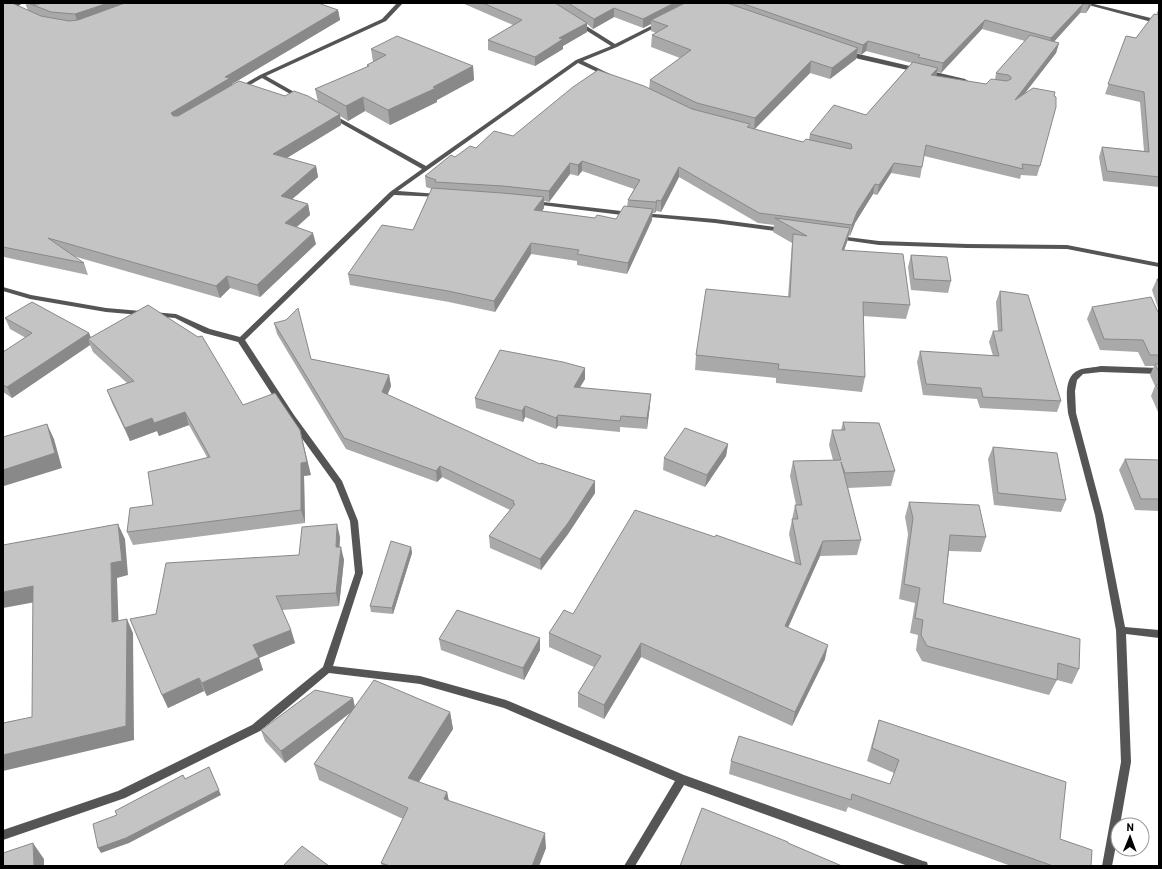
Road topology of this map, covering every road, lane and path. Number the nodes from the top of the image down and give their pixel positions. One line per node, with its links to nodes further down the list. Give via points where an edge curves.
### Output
1 (20, 3): 4 (street)
2 (400, 3): 13 (street, via 384,20)
3 (1084, 3): 9 (street)
4 (12, 8): 5 (street); 6 (street)
5 (18, 11)
6 (3, 12)
7 (571, 19): 10 (street)
8 (664, 21): 10 (street)
9 (1159, 22)
10 (615, 46): 12 (street)
11 (836, 49): 15 (street, via 859,57)
12 (578, 61): 14 (street); 19 (street)
13 (262, 76): 16 (street); 17 (street)
14 (614, 78)
15 (973, 83)
16 (236, 91)
17 (310, 103)
18 (323, 111): 19 (street)
19 (426, 169): 20 (street)
20 (392, 193): 21 (street); 27 (street)
21 (448, 196)
22 (526, 202): 23 (street, via 634,215 715,220)
23 (793, 231)
24 (832, 237): 25 (street, via 879,243 1067,247)
25 (1159, 265)
26 (3, 289): 27 (street, via 30,297 106,310 176,316 207,331)
27 (241, 340): 31 (street, via 339,483 354,520 359,573)
28 (1159, 371): 29 (street, via 1090,370 1078,373 1072,382 1072,413 1099,515)
29 (1121, 630): 30 (street); 36 (street, via 1126,762)
30 (1159, 634)
31 (327, 669): 32 (street, via 420,680 506,704); 33 (street, via 256,728 121,795)
32 (682, 779): 34 (street); 35 (street)
33 (3, 835)
34 (629, 866)
35 (923, 866)
36 (1107, 866)

